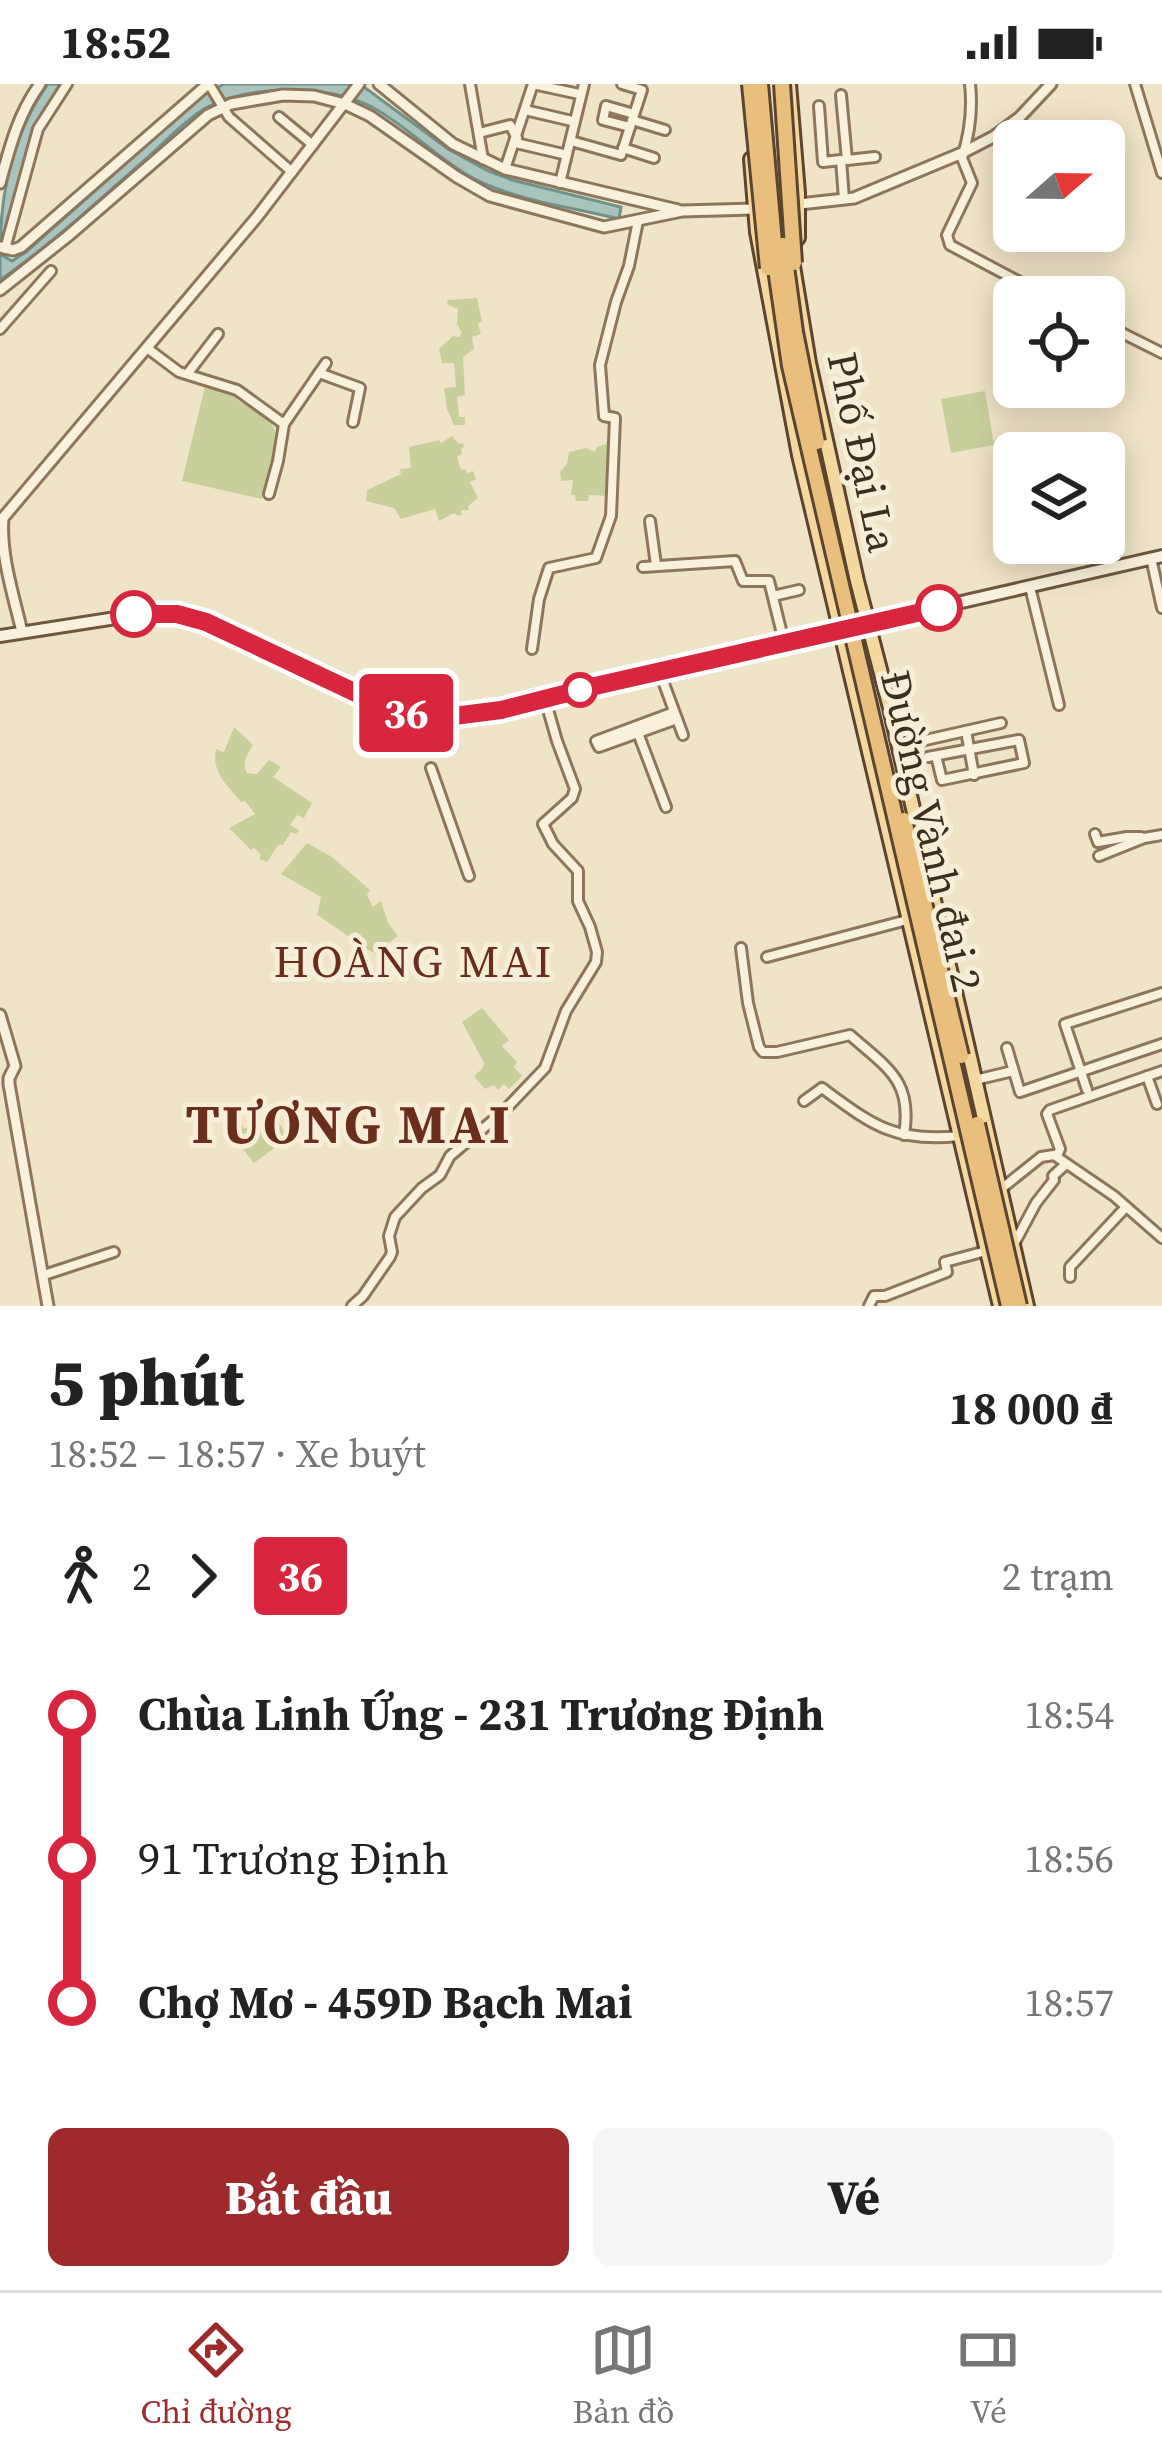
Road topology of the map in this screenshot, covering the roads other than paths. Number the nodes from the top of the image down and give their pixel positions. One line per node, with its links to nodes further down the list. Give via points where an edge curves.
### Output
1 (40, 84): 43 (street, via 16,127)
2 (67, 84): 51 (street, via 38,129)
3 (359, 84): 17 (street)
4 (379, 84): 38 (street)
5 (470, 84): 27 (street)
6 (533, 84): 15 (street); 21 (street)
7 (584, 84): 29 (street)
8 (622, 84): 24 (street, via 642,90)
9 (753, 84): 22 (main road, Phố Đại La); 61 (highway, Đường Vành đai 2, bridge)
10 (779, 84): 19 (main road, Phố Đại La); 61 (highway, Đường Vành đai 2, bridge)
11 (970, 84): 34 (street)
12 (1051, 84): 34 (street, via 1009,126)
13 (1135, 84): 42 (street)
14 (209, 85): 18 (street); 51 (street, via 21,247)
15 (579, 94)
16 (841, 95): 39 (street)
17 (346, 103): 18 (street, via 283,95); 31 (street); 50 (street, via 490,196 604,227)
18 (221, 105): 41 (street); 54 (street)
19 (785, 106): 30 (main road, Phố Đại La); 47 (main road, Phố Đại La)
20 (819, 106): 39 (street, via 823,162)
21 (525, 110): 25 (street); 28 (street)
22 (754, 112): 32 (main road, Phố Đại La); 48 (main road, Phố Đại La)
23 (279, 117): 31 (street)
24 (632, 120): 26 (street); 33 (street)
25 (572, 121)
26 (665, 130)
27 (479, 133): 28 (street, via 511,125); 38 (street)
28 (516, 140): 35 (street); 40 (street)
29 (571, 141): 33 (street, via 621,155); 44 (street)
30 (783, 144): 32 (main road); 47 (main road, Phố Đại La)
31 (313, 145): 41 (street)
32 (762, 146): 48 (main road, Phố Đại La)
33 (623, 148): 37 (street)
34 (962, 153): 45 (street); 53 (street, via 972,184 950,244)
35 (563, 154)
36 (875, 157): 39 (street)
37 (654, 158)
38 (483, 159): 40 (street)
39 (844, 160): 45 (street)
40 (505, 169): 44 (street)
41 (292, 172): 58 (street)
42 (1162, 173)
43 (0, 183)
44 (560, 183): 46 (street)
45 (844, 199): 47 (street)
46 (644, 202): 49 (street); 50 (street)
47 (792, 205): 48 (street); 69 (main road, Phố Đại La, via 809,363)
48 (761, 208): 49 (street); 70 (main road, Phố Đại La, via 771,304)
49 (682, 211): 50 (street)
50 (640, 221): 83 (street, via 601,365 604,416 615,418 610,516 596,558 548,568)
51 (2, 248)
52 (51, 271): 55 (street)
53 (1009, 276)
54 (0, 290)
55 (0, 329)
56 (218, 334): 63 (street)
57 (1125, 334): 59 (street)
58 (147, 348): 63 (street); 67 (street)
59 (1162, 353)
60 (326, 362): 62 (street)
61 (795, 365): 137 (highway, Đường Vành đai 2, bridge); 138 (highway, Đường Vành đai 2, bridge)
62 (319, 373): 64 (street, via 360,388); 65 (street)
63 (188, 374): 65 (street, via 237,390)
64 (353, 422)
65 (284, 424): 66 (street)
66 (269, 494)
67 (3, 510): 80 (street)
68 (650, 521): 72 (street)
69 (850, 547): 70 (main road); 78 (main road, Phố Đại La)
70 (822, 555): 79 (main road, Phố Đại La)
71 (1156, 557): 74 (main road); 77 (street)
72 (656, 566): 73 (street); 76 (street, via 735,561 743,581 769,580)
73 (643, 567)
74 (1029, 586): 78 (main road); 86 (street)
75 (800, 590): 76 (street)
76 (773, 596): 82 (street)
77 (1162, 608)
78 (869, 625): 79 (main road); 91 (main road, Phố Đại La)
79 (839, 631): 82 (main road); 101 (main road, Phố Đại La)
80 (22, 632): 81 (main road); 85 (main road, via 177,614 402,712 446,717)
81 (0, 636)
82 (784, 642): 84 (main road)
83 (532, 649)
84 (660, 673): 85 (main road); 87 (street)
85 (545, 699): 135 (street, via 575,789 543,824 578,871 578,902 596,962 545,1067 395,1217 390,1257)
86 (1059, 705)
87 (675, 715): 90 (street); 95 (street, via 636,730)
88 (1001, 723): 89 (street)
89 (966, 731): 91 (street); 92 (street)
90 (683, 735)
91 (897, 746): 105 (main road, Phố Đại La)
92 (969, 749): 94 (street); 94 (street, via 932,757 941,780); 94 (street, via 1019,740 1024,764)
93 (431, 768): 100 (street)
94 (974, 775)
95 (666, 806)
96 (1095, 834): 98 (street, via 1098,842)
97 (1162, 835): 98 (street)
98 (1144, 838): 99 (street)
99 (1099, 856)
100 (469, 876)
101 (908, 920): 103 (street); 106 (main road, Phố Đại La)
102 (741, 948): 121 (street, via 759,1047 777,1052 850,1035 902,1088)
103 (766, 957)
104 (1162, 993): 114 (street, via 1065,1024)
105 (957, 1002): 106 (main road, via 945,1015); 110 (main road, Phố Đại La)
106 (929, 1010): 111 (main road, Phố Đại La)
107 (0, 1015): 116 (street, via 15,1066)
108 (1162, 1044): 114 (street)
109 (1007, 1048): 112 (street)
110 (968, 1050): 111 (main road, via 954,1043); 117 (main road, Phố Đại La)
111 (940, 1058): 122 (main road, Phố Đại La)
112 (1013, 1071): 114 (street, via 1021,1092); 117 (street)
113 (1162, 1071): 115 (street)
114 (1082, 1072): 118 (street)
115 (1147, 1076): 120 (street); 123 (street, via 1050,1110)
116 (4, 1079): 131 (street)
117 (975, 1080): 125 (main road, Phố Đại La)
118 (1088, 1090)
119 (804, 1101): 121 (street, via 822,1088 871,1124)
120 (1157, 1104)
121 (904, 1135): 122 (street)
122 (959, 1136): 129 (main road, Phố Đại La)
123 (1057, 1156): 124 (street); 125 (street, via 1041,1157)
124 (1066, 1164): 126 (street); 128 (street)
125 (1000, 1189): 128 (main road, Phố Đại La)
126 (1126, 1207): 127 (street); 132 (street)
127 (1162, 1238)
128 (1013, 1245): 138 (main road, Phố Đại La)
129 (986, 1251): 133 (street, via 945,1262 947,1272); 136 (main road, Phố Đại La)
130 (114, 1252): 131 (street)
131 (44, 1275): 134 (street)
132 (1070, 1276)
133 (871, 1301)
134 (48, 1306)
135 (352, 1306)
136 (1000, 1306)
137 (1009, 1306)
138 (1023, 1306)

